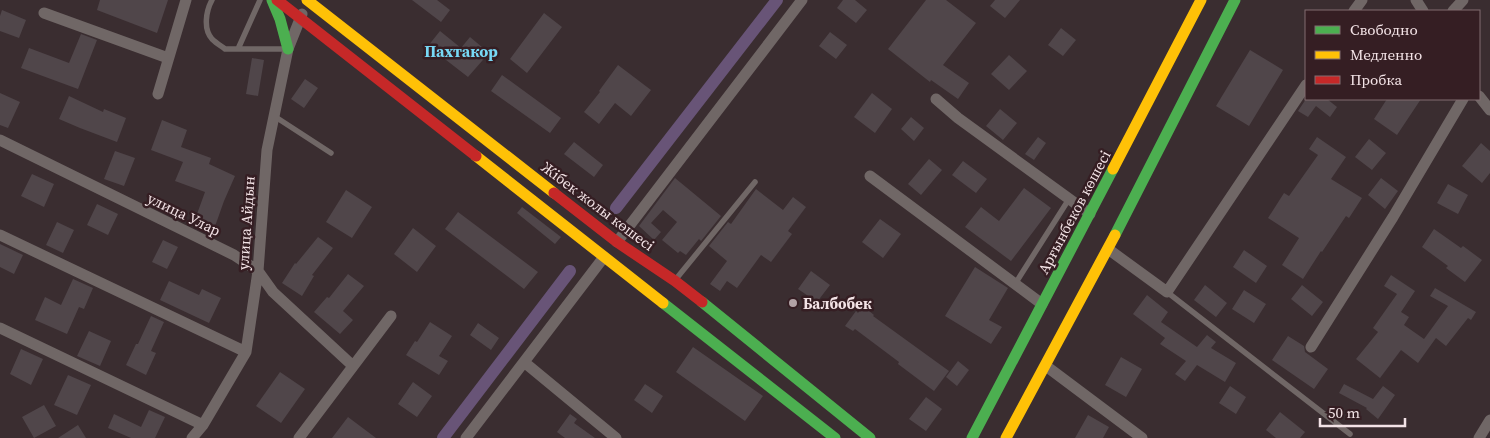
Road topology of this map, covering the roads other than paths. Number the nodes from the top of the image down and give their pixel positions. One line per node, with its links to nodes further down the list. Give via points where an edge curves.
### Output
1 (186, 0): 16 (street)
2 (212, 0): 14 (lane, via 207,15 210,37 225,49)
3 (260, 0): 14 (lane)
4 (272, 0): 15 (main road)
5 (277, 0): 13 (main road)
6 (307, 0): 13 (street, улица Айдын); 31 (main road, Жібек жолы көшесі)
7 (802, 0): 31 (street)
8 (1201, 0): 29 (main road, Арғынбеков көшесі)
9 (1235, 0): 32 (main road)
10 (1462, 0): 11 (street)
11 (1454, 10)
12 (44, 13): 16 (street)
13 (300, 18): 15 (street, улица Айдын); 33 (main road)
14 (238, 49): 15 (lane)
15 (288, 49): 23 (street, улица Айдын)
16 (168, 58): 18 (street)
17 (1305, 86): 37 (street)
18 (158, 94)
19 (1480, 97): 22 (street)
20 (936, 99): 28 (street)
21 (1463, 100): 41 (street)
22 (1490, 110)
23 (274, 116): 25 (lane); 34 (street, улица Айдын, via 267,150)
24 (0, 140): 34 (street, улица Улар, via 234,255)
25 (331, 153)
26 (870, 176): 36 (street)
27 (755, 182): 35 (lane)
28 (1069, 198): 29 (street); 36 (lane)
29 (1090, 214): 38 (main road, Арғынбеков көшесі)
30 (0, 235): 42 (street)
31 (617, 242): 35 (main road, Жібек жолы көшесі)
32 (1108, 249): 37 (street); 45 (main road)
33 (604, 257): 43 (street); 54 (main road)
34 (258, 271): 42 (street, улица Айдын); 44 (street, улица Улар, via 273,292)
35 (675, 281): 55 (main road, Жібек жолы көшесі)
36 (1015, 284): 38 (street)
37 (1168, 292): 49 (lane)
38 (1042, 304): 48 (main road, Арғынбеков көшесі)
39 (391, 316): 44 (street)
40 (0, 328): 47 (street)
41 (1311, 347)
42 (246, 352): 47 (street, улица Айдын)
43 (524, 362): 52 (street); 53 (street)
44 (353, 366): 51 (street)
45 (1046, 366): 57 (main road); 58 (street)
46 (1490, 420): 59 (street)
47 (203, 425): 50 (street, улица Айдын)
48 (974, 434): 56 (main road)
49 (1350, 434)
50 (192, 438)
51 (299, 438)
52 (466, 438)
53 (616, 438)
54 (834, 438)
55 (870, 438)
56 (965, 438)
57 (1006, 438)
58 (1142, 438)
59 (1480, 438)

